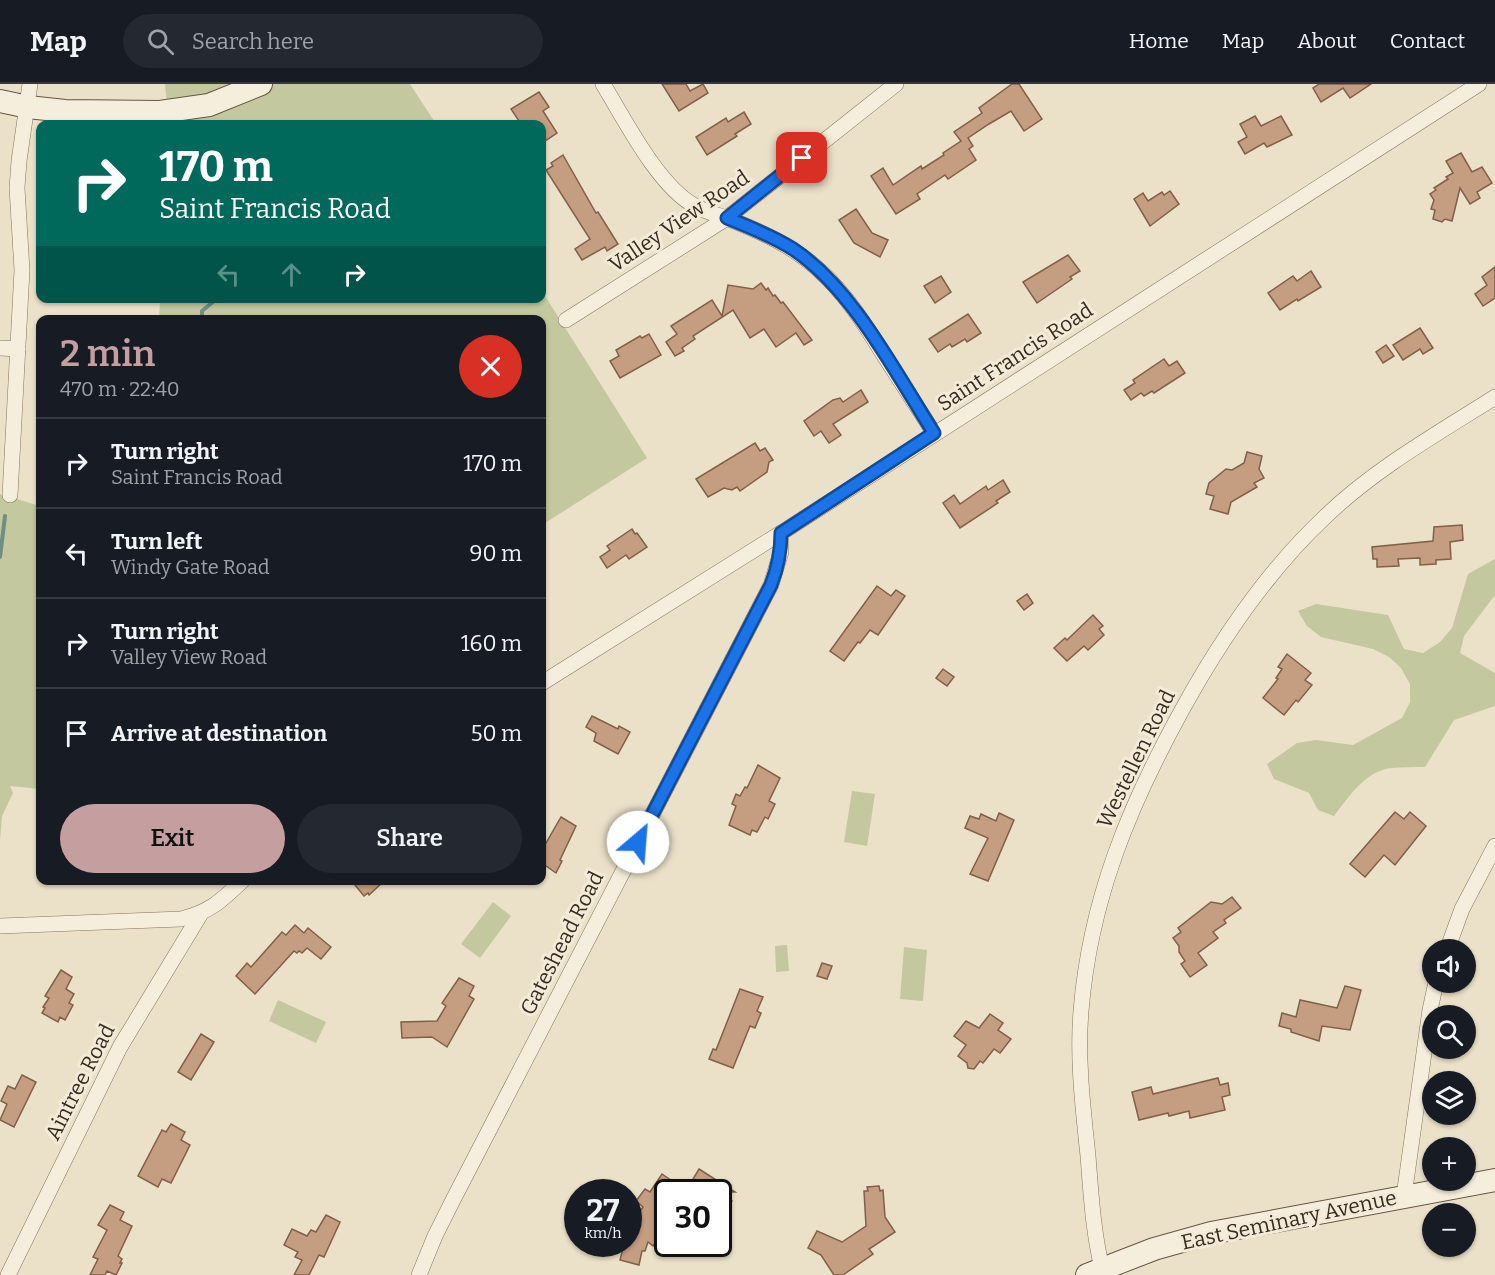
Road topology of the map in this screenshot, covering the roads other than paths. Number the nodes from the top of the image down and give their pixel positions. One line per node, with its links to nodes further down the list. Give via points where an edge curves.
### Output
1 (30, 84): 7 (street)
2 (261, 84): 7 (street, via 224,100 178,111 102,112)
3 (603, 84): 8 (street, via 677,192 693,206)
4 (896, 84): 8 (street, Valley View Road)
5 (1479, 84): 13 (street, Saint Francis Road)
6 (0, 101): 7 (street)
7 (28, 107): 11 (street, via 17,188 22,270)
8 (727, 218): 9 (street, Valley View Road); 13 (street, via 795,251 841,292)
9 (566, 320)
10 (0, 348): 11 (street)
11 (18, 349): 14 (street)
12 (1495, 397): 25 (street, Westellen Road, via 1362,485 1325,516 1286,558 1216,651 1139,792 1107,877 1095,923 1081,1011 1082,1102 1092,1196)
13 (934, 433): 15 (street, Saint Francis Road)
14 (10, 495)
15 (781, 533): 16 (street, Saint Francis Road); 27 (street, Gateshead Road, via 778,568 771,585 453,1200)
16 (546, 680)
17 (1495, 846): 21 (street)
18 (238, 885): 19 (street)
19 (200, 915): 20 (street); 26 (street, Aintree Road, via 120,1047)
20 (0, 926)
21 (1451, 939)
22 (1434, 993): 24 (street)
23 (1495, 1180): 24 (street, East Seminary Avenue)
24 (1404, 1196): 25 (street, East Seminary Avenue, via 1211,1233)
25 (1094, 1272)
26 (8, 1275)
27 (419, 1275)

